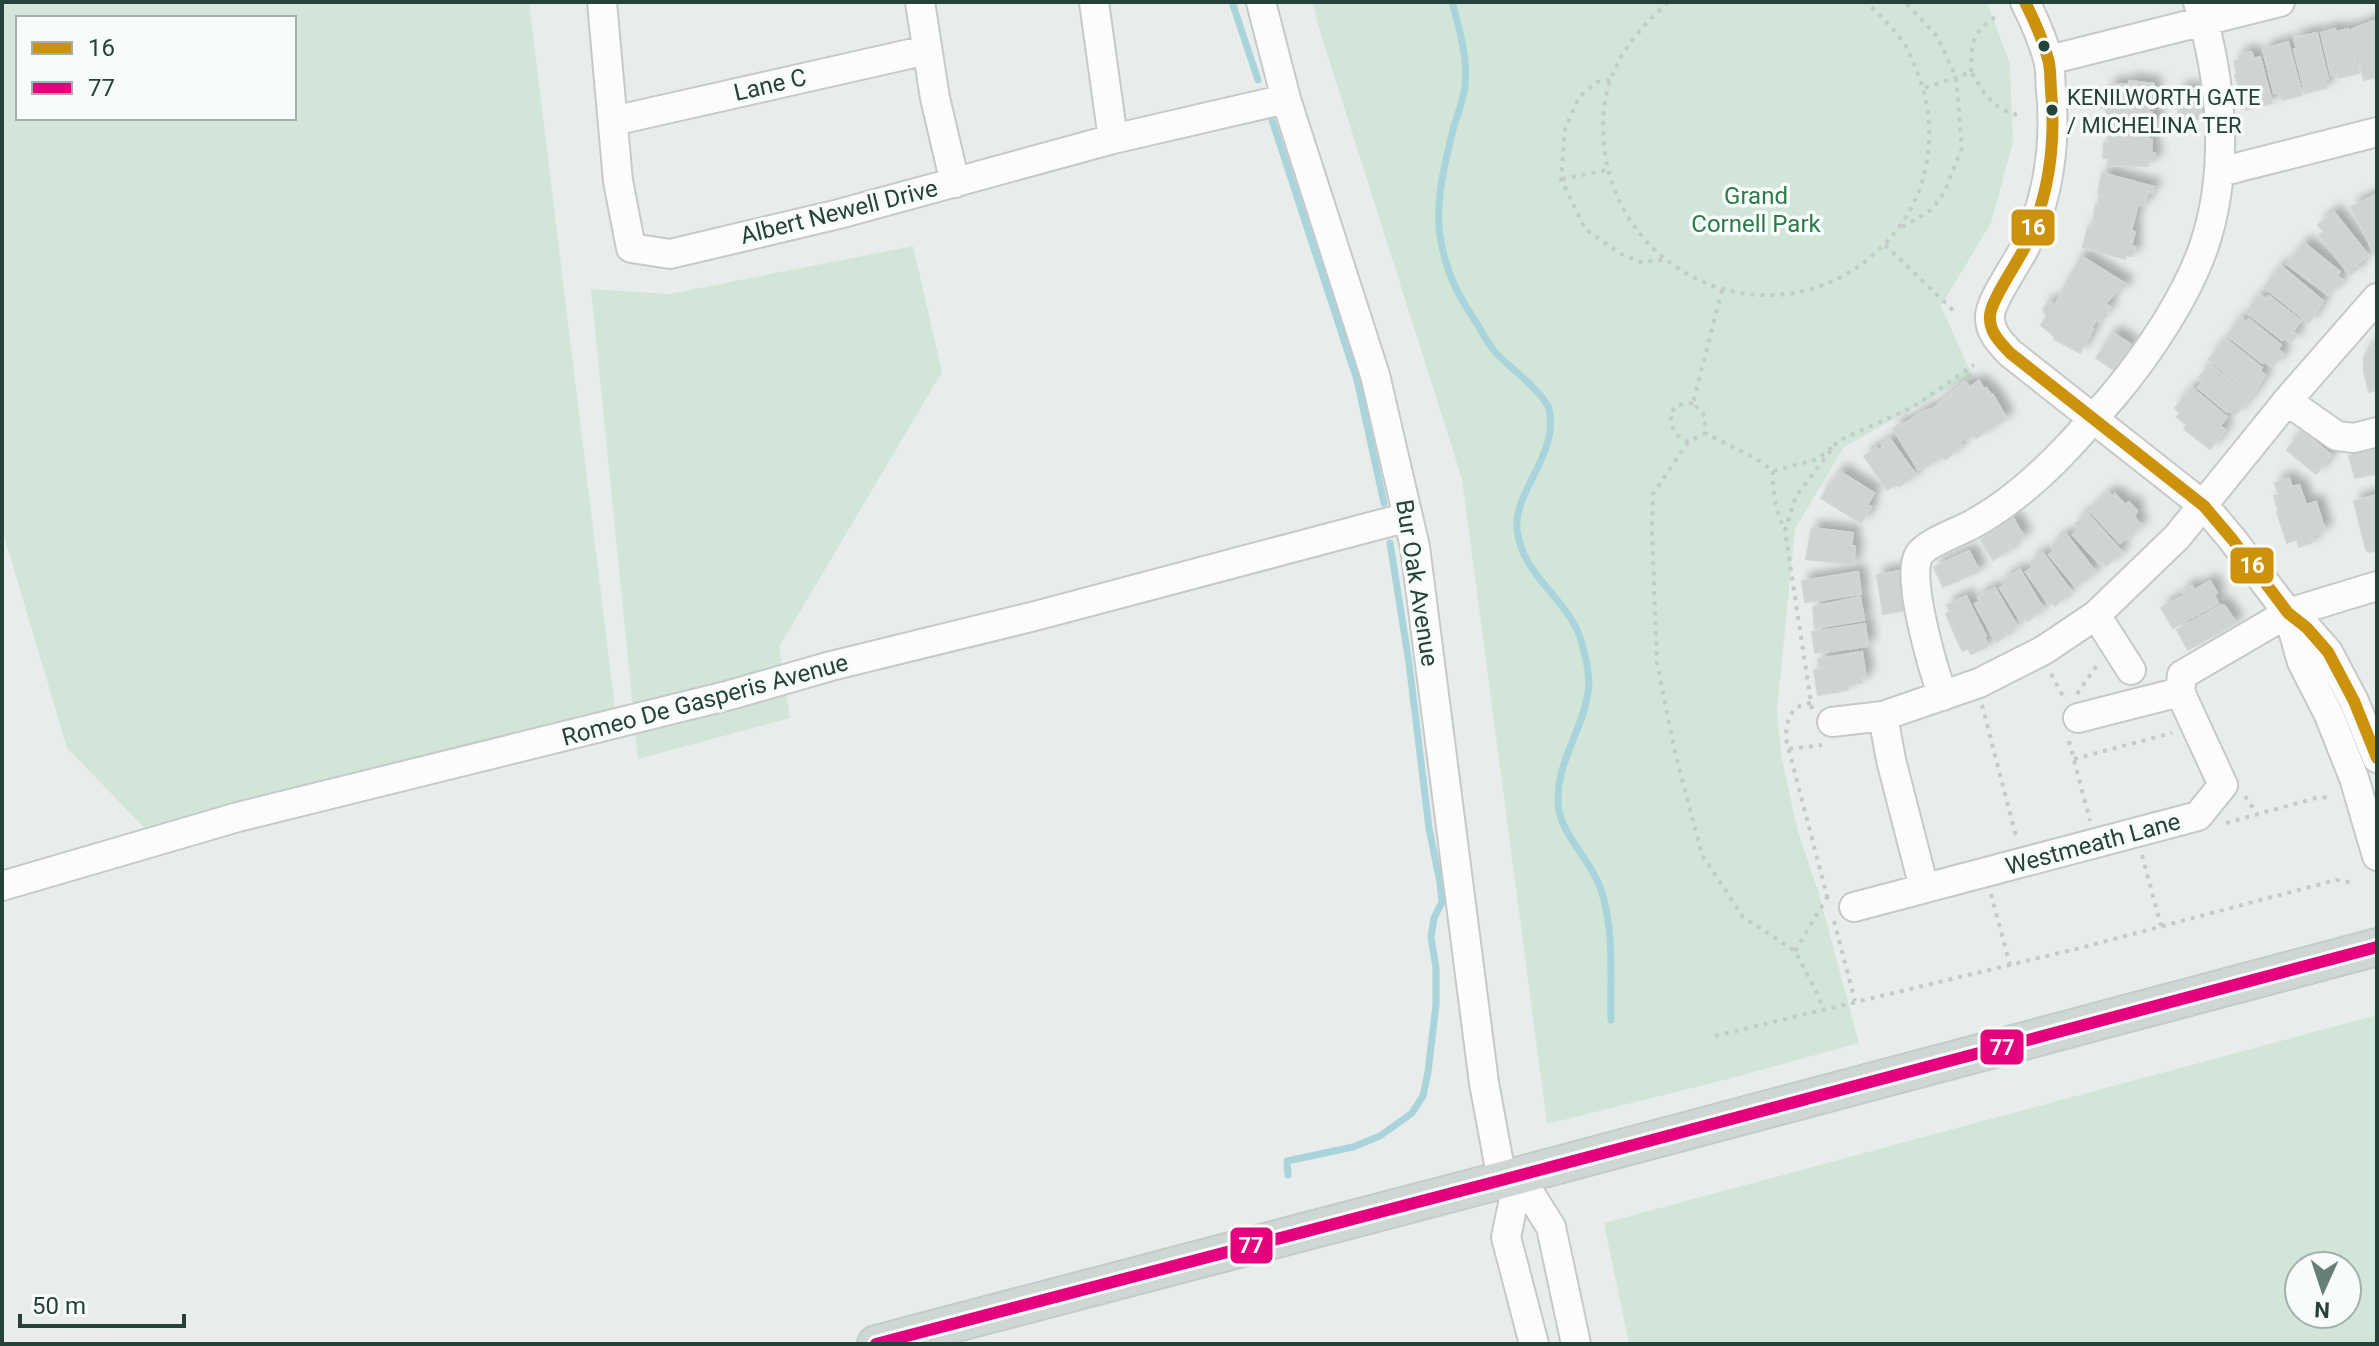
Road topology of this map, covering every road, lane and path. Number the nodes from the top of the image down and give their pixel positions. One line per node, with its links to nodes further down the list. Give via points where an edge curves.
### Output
1 (602, 2): 20 (street, Albert Newell Drive)
2 (920, 2): 12 (street)
3 (1094, 2): 22 (street)
4 (1261, 2): 18 (street, Bur Oak Avenue)
5 (1668, 2): 16 (path, via 1635,34)
6 (1865, 2): 17 (path, via 1904,43)
7 (1905, 2): 15 (path, via 1937,36)
8 (2025, 2): 13 (street)
9 (2280, 2): 10 (street)
10 (2201, 11): 13 (street); 24 (street, via 2217,89)
11 (1999, 14): 14 (path, via 1980,28 1972,43)
12 (927, 50): 20 (street, Lane C); 26 (street)
13 (2049, 60): 36 (street, via 2051,166 2026,245 1993,305 1991,327 2010,353)
14 (1971, 72): 15 (path); 19 (path, via 2002,111)
15 (1956, 77): 17 (path); 27 (path, via 1962,148 1944,193 1931,210)
16 (1610, 80): 23 (path, via 1602,125); 25 (path, via 1597,82 1579,97 1565,129)
17 (1925, 88): 27 (path, via 1928,161)
18 (1286, 99): 22 (street, Albert Newell Drive); 43 (street, Bur Oak Avenue, via 1375,375)
19 (2023, 117)
20 (613, 121): 26 (street, Albert Newell Drive, via 631,248 670,254)
21 (2377, 132): 24 (street)
22 (1113, 139): 26 (street, Albert Newell Drive)
23 (1607, 170): 25 (path); 29 (path, via 1628,220)
24 (2220, 172): 36 (street, via 2207,235 2191,275 2140,362)
25 (1561, 179): 29 (path, via 1585,229 1640,262)
26 (955, 183)
27 (1899, 228): 28 (path)
28 (1885, 245): 30 (path, via 1850,273 1810,290 1766,296); 32 (path)
29 (1663, 260): 30 (path)
30 (1722, 290): 35 (path)
31 (2377, 298): 34 (street)
32 (1956, 313)
33 (1974, 365): 39 (path, via 1913,407)
34 (2287, 401): 37 (street, via 2337,436); 42 (street)
35 (1693, 403): 38 (path, via 1705,416); 40 (path, via 1677,405 1670,414 1674,433)
36 (2095, 418): 42 (street); 52 (street, via 2015,496 1917,557 1928,653)
37 (2377, 432)
38 (1705, 433): 40 (path); 41 (path)
39 (1838, 441): 41 (path, via 1818,459); 44 (path, via 1796,496)
40 (1688, 442): 76 (path, via 1653,494 1657,663 1675,752 1702,855 1743,917)
41 (1773, 471): 44 (path)
42 (2204, 506): 46 (street); 47 (street)
43 (1408, 517): 70 (street, Romeo De Gasperis Avenue, via 716,699 238,817); 81 (street, Bur Oak Avenue, via 1484,1083)
44 (1785, 531): 72 (path, via 1811,703 1793,710 1786,739)
45 (2377, 586): 46 (street)
46 (2288, 613): 51 (street, via 2182,675); 58 (street, via 2328,652); 67 (street, via 2302,662 2354,778)
47 (2096, 615): 49 (street); 52 (street, via 2044,650)
48 (2097, 655): 50 (path, via 2097,665 2077,695 2064,699)
49 (2131, 670)
50 (2050, 672)
51 (2180, 692): 56 (street); 71 (street, Westmeath Lane, via 2223,785 2198,816)
52 (1943, 696): 54 (street)
53 (1982, 705): 66 (path)
54 (1883, 716): 55 (street); 71 (street)
55 (1832, 722)
56 (2072, 726): 59 (path)
57 (2182, 730): 59 (path)
58 (2377, 758)
59 (2074, 759): 64 (path)
60 (2241, 786): 62 (path)
61 (2329, 797): 62 (path)
62 (2257, 814): 63 (path)
63 (2216, 825)
64 (2093, 831)
65 (2140, 844): 74 (path)
66 (2020, 850)
67 (2377, 856)
68 (2354, 883): 74 (path, via 2336,880)
69 (1989, 884): 77 (path)
70 (2, 886)
71 (1924, 888): 73 (street, Westmeath Lane)
72 (1827, 896): 73 (path); 76 (path); 78 (path)
73 (1847, 900)
74 (2161, 926): 77 (path)
75 (2377, 947): 81 (main road)
76 (1795, 951): 79 (path)
77 (2010, 965): 78 (path)
78 (1855, 1001): 79 (path)
79 (1823, 1009): 80 (path)
80 (1715, 1036)
81 (1510, 1178): 82 (main road); 83 (street, Bur Oak Avenue, via 1506,1237); 84 (street, Bur Oak Avenue, via 1551,1227)
82 (876, 1344)
83 (1534, 1344)
84 (1576, 1344)

